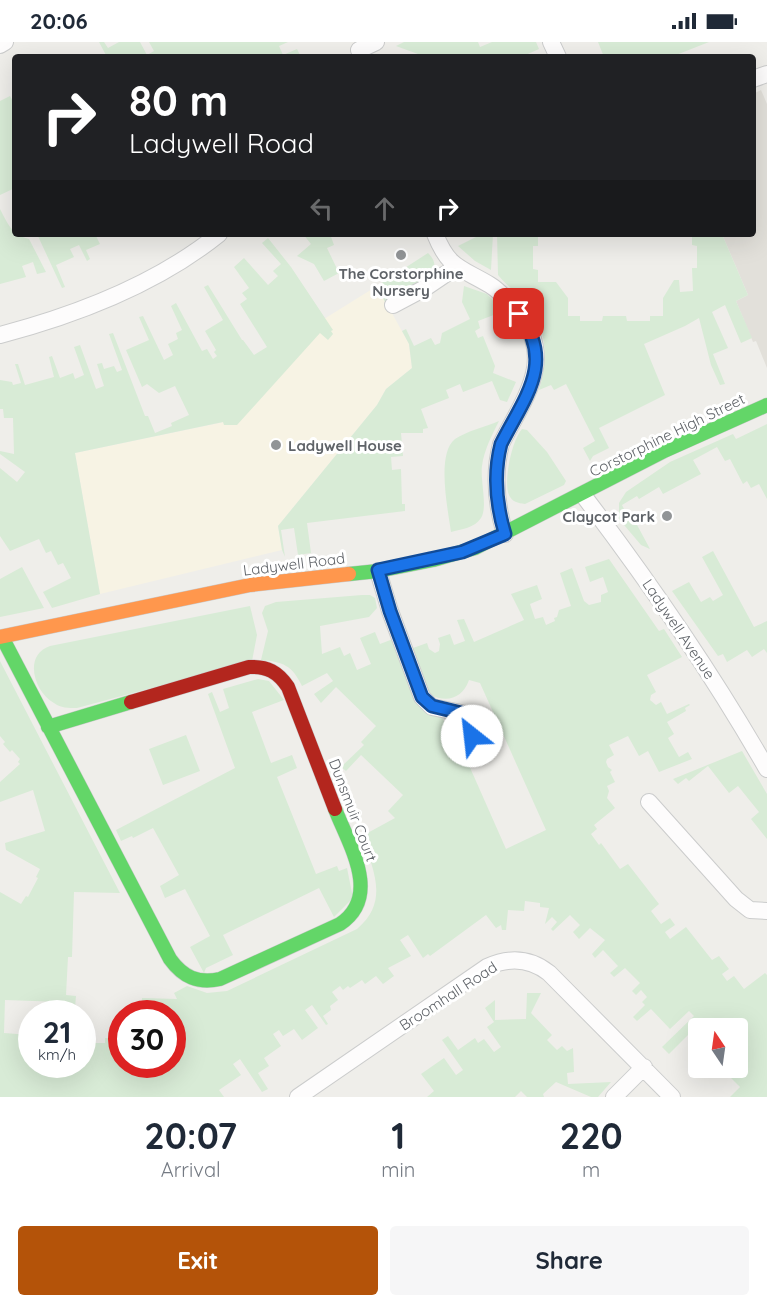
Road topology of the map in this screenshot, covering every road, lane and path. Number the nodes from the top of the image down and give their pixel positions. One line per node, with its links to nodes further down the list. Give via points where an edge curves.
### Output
1 (5, 42): 3 (street)
2 (376, 42): 4 (street)
3 (0, 45)
4 (359, 50)
5 (215, 237): 9 (street, via 131,287 65,315)
6 (436, 237): 7 (street, via 444,255)
7 (456, 267): 8 (street); 12 (street, via 492,287 508,302 528,327 537,353 536,372 498,455 496,497)
8 (393, 305)
9 (0, 335)
10 (767, 405): 11 (street, Corstorphine High Street, via 664,451)
11 (583, 495): 12 (street, Ladywell Road); 17 (street, Ladywell Avenue, via 697,654)
12 (505, 534): 13 (street, Ladywell Road, via 462,552)
13 (378, 570): 14 (street, Ladywell Road, via 250,585); 16 (street, via 422,697 432,706 461,713)
14 (1, 637): 15 (street, Dunsmuir Court)
15 (48, 727): 15 (street, Dunsmuir Court, via 170,959 184,976 212,982 229,976 348,920 358,908 363,887 358,868 288,687 274,671 249,667)
16 (472, 736)
17 (767, 769)
18 (649, 802): 19 (street, via 736,900 750,910)
19 (767, 911)
20 (644, 1067): 21 (street, Broomhall Road, via 549,973 531,963 508,960 487,967); 22 (street); 23 (street, Broomhall Road)
21 (298, 1097)
22 (614, 1097)
23 (672, 1097)

